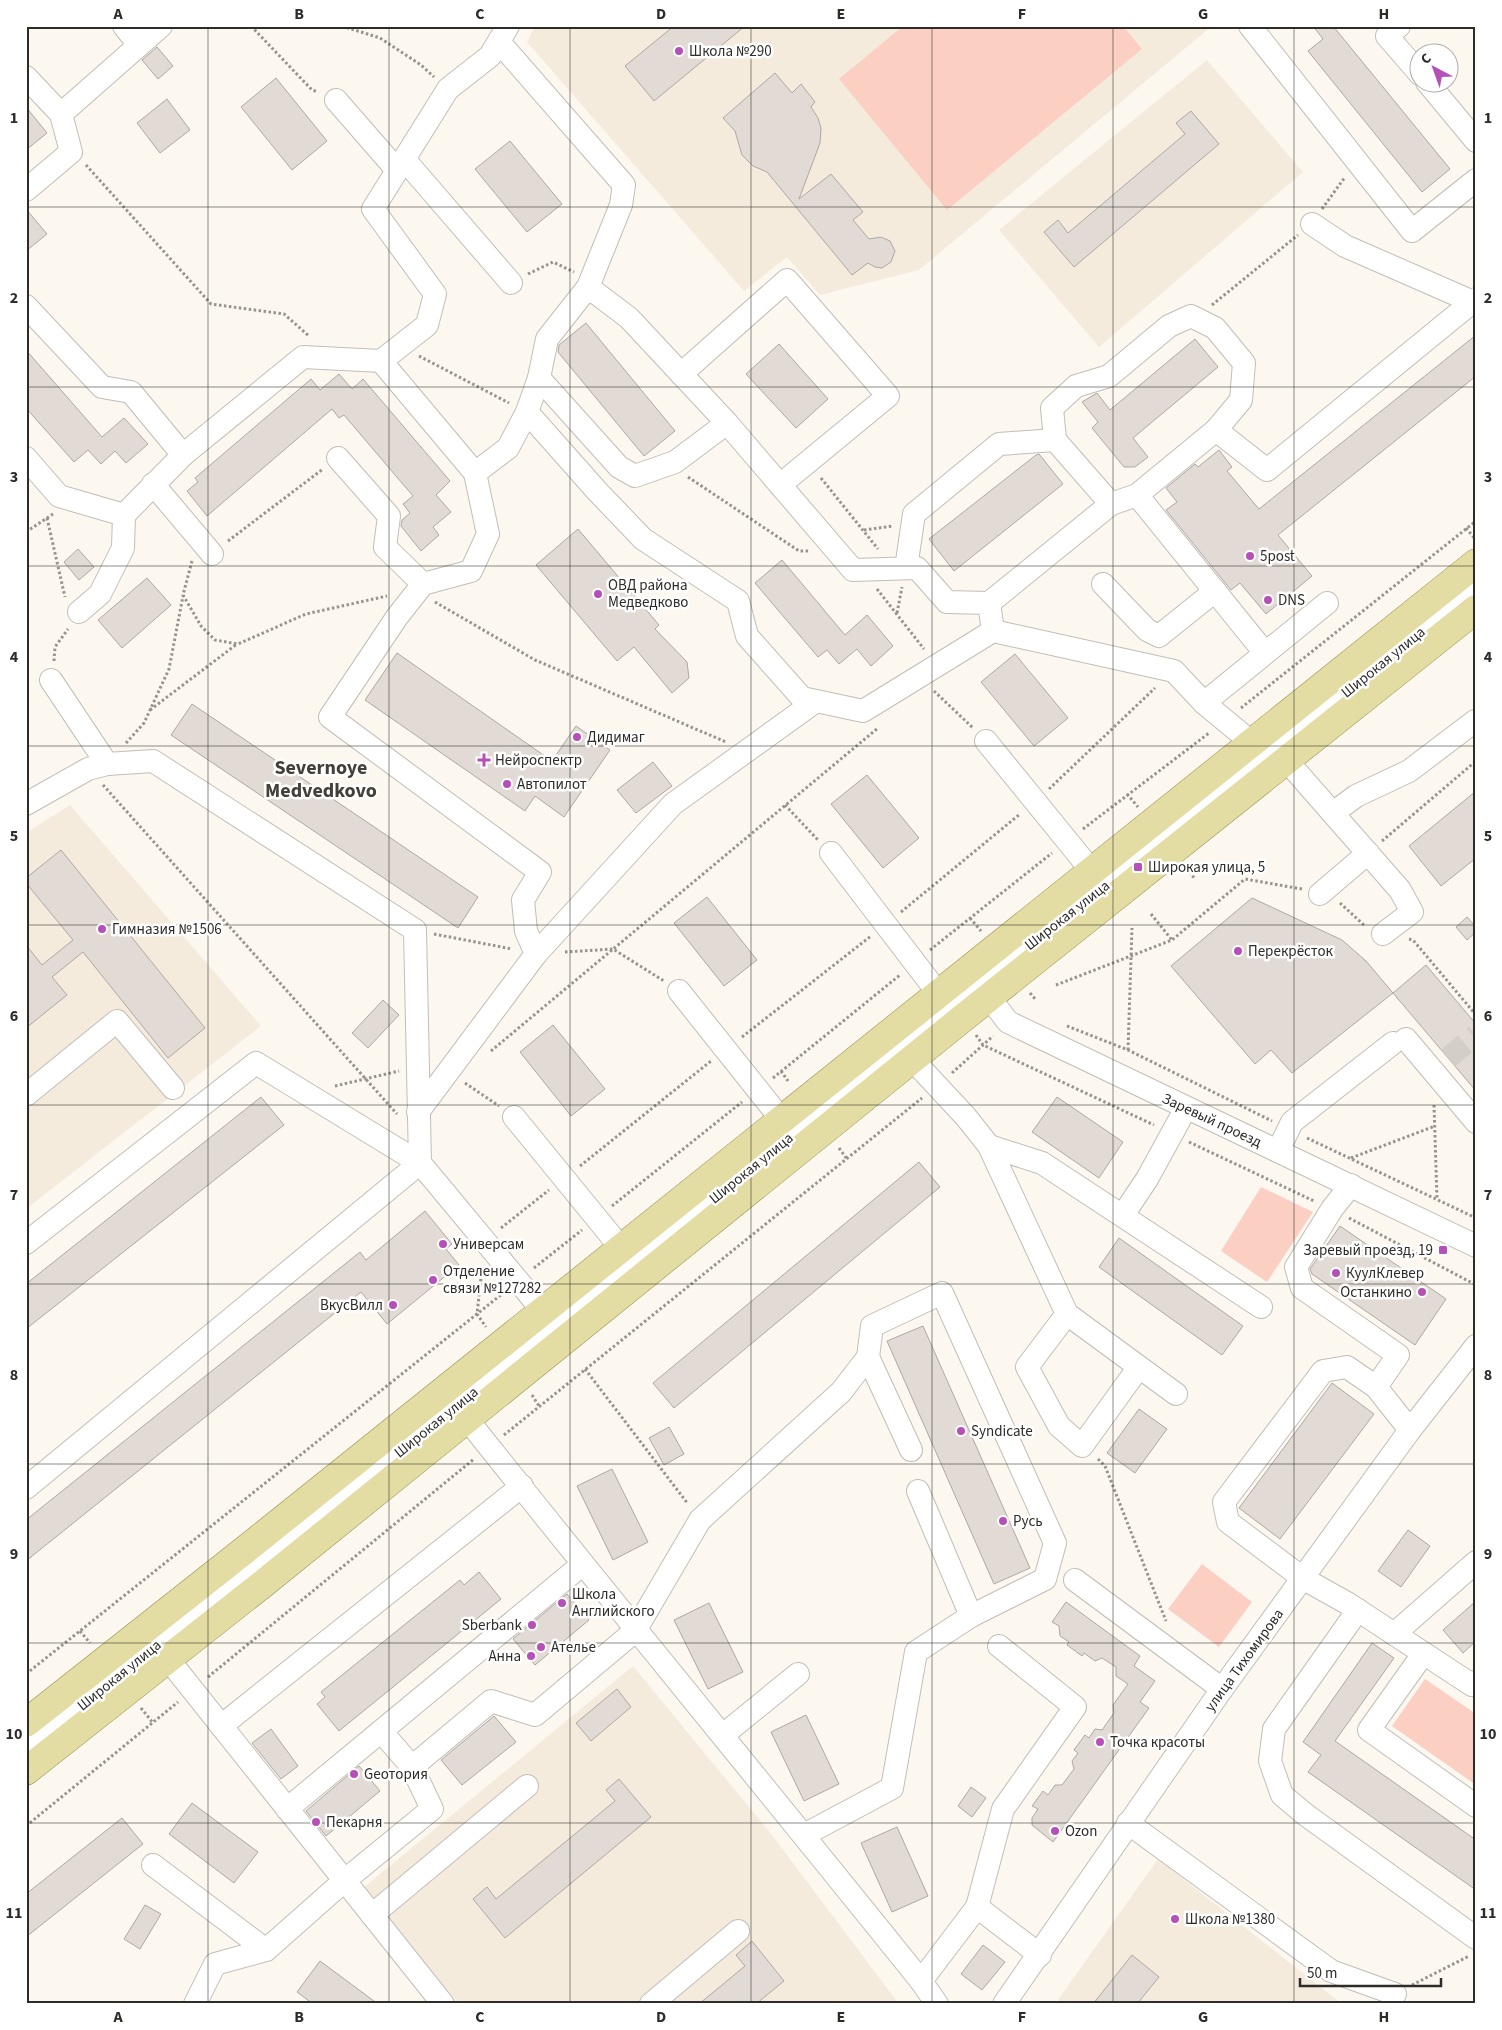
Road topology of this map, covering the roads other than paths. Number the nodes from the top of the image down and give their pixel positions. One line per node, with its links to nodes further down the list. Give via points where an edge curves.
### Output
1 (124, 26): 6 (street)
2 (160, 26): 6 (street)
3 (1250, 26): 14 (street, via 1412,231)
4 (1399, 26): 7 (street, via 1387,36)
5 (503, 34): 13 (street, via 490,56 448,88); 18 (street, via 624,185 621,205)
6 (140, 45): 11 (street)
7 (1410, 62)
8 (26, 76): 11 (street)
9 (1434, 92): 12 (street)
10 (336, 100): 13 (street)
11 (61, 114): 15 (street, via 71,152)
12 (1476, 141)
13 (401, 165): 17 (street); 21 (street, via 373,209 435,294 427,325)
14 (1476, 180)
15 (26, 190)
16 (1312, 224): 19 (street, via 1345,246)
17 (511, 283)
18 (589, 284): 22 (street, via 629,318); 23 (street, via 547,339)
19 (1474, 300): 26 (street, via 1268,470)
20 (26, 306): 28 (street, via 102,387 131,392)
21 (381, 361): 28 (street, via 303,357); 31 (street)
22 (681, 374): 25 (street); 33 (street, via 787,280 888,396)
23 (539, 378): 24 (street); 25 (street, via 619,468 635,476 675,462)
24 (527, 412): 31 (street, via 508,448); 51 (street, via 643,539 738,601 747,636 802,698)
25 (727, 423): 33 (street)
26 (1216, 430): 27 (street, via 1241,400 1244,363 1215,328 1191,316 1169,326 1109,376 1076,386 1052,408); 34 (street)
27 (1055, 440): 35 (street); 39 (street, via 999,444 914,514)
28 (183, 455): 32 (street)
29 (26, 458): 36 (street, via 59,496)
30 (338, 458): 43 (street, via 389,516 385,547)
31 (475, 474): 43 (street, via 488,534 471,571)
32 (154, 484): 36 (street); 37 (street)
33 (780, 485): 39 (street, via 853,570)
34 (1137, 494): 35 (street); 42 (street)
35 (1111, 504): 44 (street)
36 (124, 514): 46 (street, via 123,548 100,594)
37 (206, 547)
38 (1476, 563): 55 (main road, Широкая улица)
39 (900, 568): 44 (street, via 917,568 947,602)
40 (1103, 584): 42 (street, via 1147,630 1158,636 1172,615)
41 (1476, 587): 66 (street, Широкая улица)
42 (1215, 591): 49 (street)
43 (416, 592): 65 (street, via 330,717 540,872 523,900 526,930)
44 (989, 603): 48 (street)
45 (1327, 603): 49 (street)
46 (73, 608)
47 (1476, 609): 56 (main road, Широкая улица)
48 (994, 631): 51 (street, via 933,676 863,711); 52 (street, via 1174,671)
49 (1265, 653): 52 (street)
50 (51, 680): 57 (street)
51 (816, 701): 65 (street, via 673,804)
52 (1204, 703): 55 (street)
53 (1475, 721): 59 (street, via 1409,771 1356,796)
54 (986, 741): 62 (street)
55 (1250, 742): 62 (main road, Широкая улица)
56 (1287, 761): 59 (street); 66 (main road, Широкая улица)
57 (98, 767): 58 (street); 73 (street, via 153,760 414,930)
58 (26, 804)
59 (1333, 813): 61 (street)
60 (831, 853): 68 (street)
61 (1368, 853): 63 (street); 64 (street, via 1400,890 1412,912)
62 (1091, 870): 66 (main road, Широкая улица)
63 (1320, 894)
64 (1374, 930)
65 (536, 954): 73 (street)
66 (978, 984): 68 (main road, Широкая улица); 69 (main road, Широкая улица); 72 (street, Заревый проезд, via 1008,1022); 87 (street, Широкая улица)
67 (679, 991): 75 (street)
68 (938, 993): 75 (main road, Широкая улица)
69 (912, 1059): 77 (street, via 966,1117); 87 (main road, Широкая улица)
70 (173, 1088): 71 (street, via 117,1021)
71 (26, 1095)
72 (1186, 1108): 78 (street, Заревый проезд); 81 (street)
73 (418, 1112): 79 (street)
74 (514, 1117): 84 (street)
75 (781, 1119): 84 (main road, Широкая улица)
76 (1476, 1122): 78 (street, via 1440,1065 1399,1041 1292,1122)
77 (988, 1146): 81 (street, via 1042,1163); 86 (street)
78 (1278, 1151): 80 (street, Заревый проезд)
79 (420, 1163): 82 (street, via 256,1062); 87 (street, via 485,1241); 98 (street)
80 (1351, 1185): 83 (street, Заревый проезд); 92 (street, via 1296,1267 1302,1288 1398,1355)
81 (1123, 1215): 85 (street)
82 (26, 1243)
83 (1476, 1246)
84 (621, 1248): 87 (main road, Широкая улица)
85 (1261, 1307)
86 (1067, 1314): 90 (street); 90 (street, via 1027,1367 1059,1426 1082,1446)
87 (550, 1329): 91 (main road, Широкая улица); 94 (main road, Широкая улица)
88 (1476, 1346): 95 (street, улица Тихомирова)
89 (868, 1358): 96 (street); 105 (street, via 872,1326 942,1293 1055,1543 1045,1579); 106 (street, via 842,1392 700,1520)
90 (1140, 1367): 93 (street)
91 (456, 1381): 94 (street, via 469,1377 476,1379); 114 (main road, Широкая улица)
92 (1376, 1387): 95 (street); 102 (street, via 1347,1367 1323,1371 1224,1502 1228,1522)
93 (1176, 1394)
94 (476, 1405): 97 (street, via 489,1447); 110 (main road, Широкая улица); 118 (street, Широкая улица)
95 (1410, 1430): 102 (street, улица Тихомирова)
96 (911, 1450)
97 (522, 1486): 101 (street); 115 (street)
98 (26, 1488)
99 (918, 1491): 105 (street)
100 (1476, 1562): 107 (street)
101 (583, 1564): 106 (street); 116 (street)
102 (1304, 1579): 104 (street); 113 (street, улица Тихомирова)
103 (1075, 1580): 113 (street)
104 (1358, 1610): 107 (street); 131 (street, via 1274,1729 1270,1761 1282,1795)
105 (971, 1616): 125 (street, via 916,1652 892,1788)
106 (635, 1630): 117 (street); 119 (street, via 535,1715 491,1701)
107 (1394, 1634): 109 (street)
108 (999, 1646): 128 (street, via 1076,1707 1003,1809)
109 (1423, 1654): 112 (street, via 1472,1685); 122 (street, via 1370,1730)
110 (168, 1659): 115 (street); 120 (main road, Широкая улица)
111 (798, 1674): 117 (street)
112 (1476, 1682)
113 (1222, 1689): 124 (street, улица Тихомирова)
114 (26, 1723)
115 (221, 1726): 123 (street)
116 (381, 1731): 119 (street); 123 (street)
117 (723, 1736): 125 (street)
118 (26, 1749)
119 (412, 1767): 127 (street, via 432,1809)
120 (26, 1771)
121 (527, 1786): 129 (street)
122 (1476, 1806)
123 (287, 1809): 127 (street)
124 (1128, 1823): 133 (street, улица Тихомирова); 135 (street, via 1331,1971)
125 (804, 1835): 134 (street)
126 (153, 1865): 132 (street)
127 (344, 1881): 129 (street); 132 (street)
128 (977, 1907): 133 (street); 134 (street)
129 (372, 1915): 137 (street)
130 (738, 1931): 138 (street)
131 (1476, 1938)
132 (266, 1950): 136 (street, via 215,1964)
133 (1040, 1954): 140 (street, улица Тихомирова)
134 (922, 1981): 139 (street)
135 (1395, 1994)
136 (194, 2004)
137 (443, 2004)
138 (651, 2004)
139 (937, 2004)
140 (1004, 2004)

